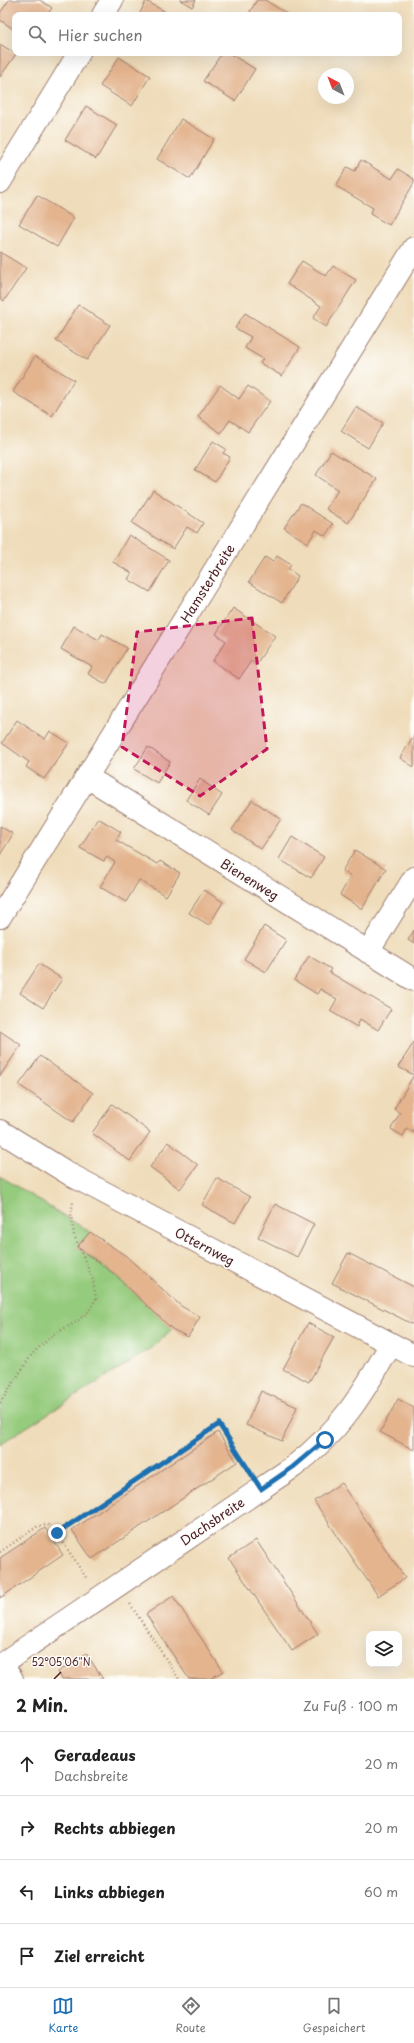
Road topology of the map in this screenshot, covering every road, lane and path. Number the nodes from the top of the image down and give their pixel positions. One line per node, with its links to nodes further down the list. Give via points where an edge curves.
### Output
1 (112, 0): 2 (street)
2 (105, 12)
3 (77, 56): 4 (street)
4 (0, 182)
5 (414, 248): 6 (street, Hamsterbreite)
6 (87, 778): 8 (street, Hamsterbreite); 9 (street, Bienenweg)
7 (414, 878): 9 (street)
8 (0, 917)
9 (368, 952): 10 (street, Bienenweg)
10 (414, 980)
11 (0, 1131): 12 (street, Otternweg)
12 (84, 1182): 13 (street, Otternweg); 15 (path, via 74,1199 71,1214 74,1235 93,1280 96,1299 88,1312 54,1334 32,1354)
13 (391, 1344): 14 (street, Otternweg); 16 (street, Dachsbreite, via 360,1396 335,1430 310,1454)
14 (414, 1356)
15 (0, 1403)
16 (261, 1489): 17 (path, via 219,1424); 19 (street, Dachsbreite)
17 (57, 1533): 18 (path, via 48,1525 38,1526); 20 (path)
18 (0, 1552)
19 (117, 1585): 20 (street, Dachsbreite); 22 (path)
20 (99, 1598): 21 (street, Dachsbreite)
21 (5, 1669)
22 (179, 1679)

